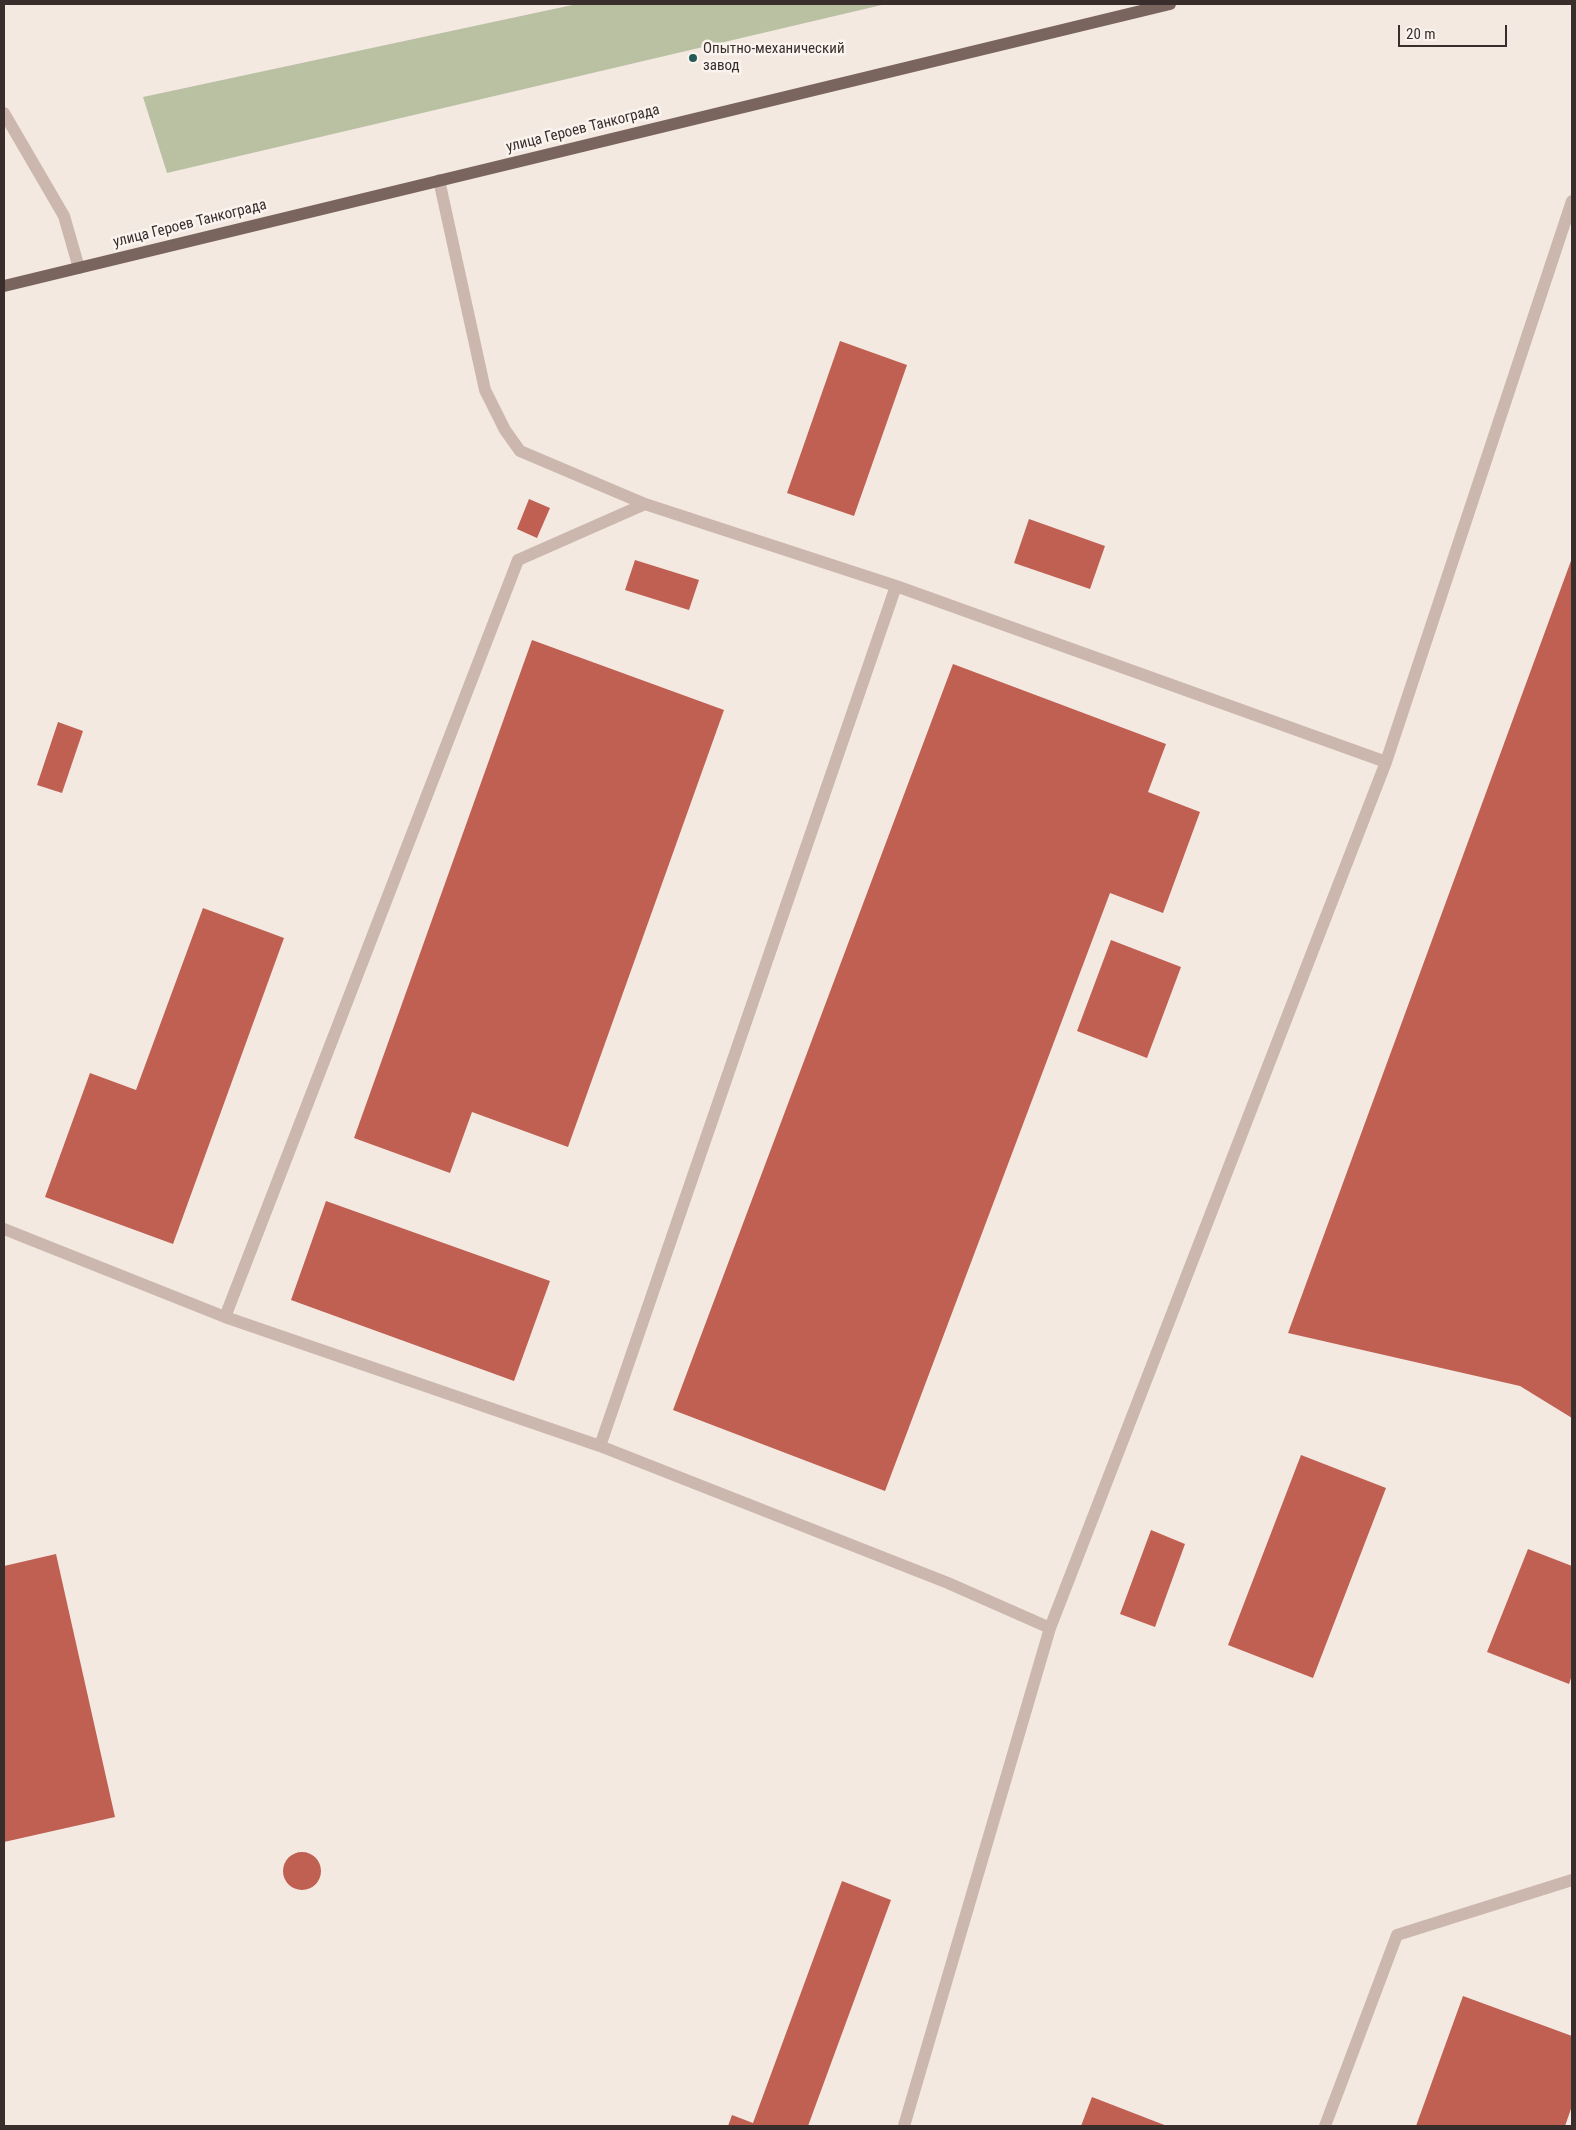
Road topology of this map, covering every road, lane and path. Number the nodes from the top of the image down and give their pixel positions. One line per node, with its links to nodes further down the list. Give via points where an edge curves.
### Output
1 (1170, 4): 3 (main road, улица Героев Танкограда)
2 (4, 113): 5 (lane, via 64,216)
3 (440, 180): 5 (main road, улица Героев Танкограда); 7 (lane, via 485,390 505,430 520,451)
4 (1572, 201): 9 (lane)
5 (80, 268): 6 (main road, улица Героев Танкограда)
6 (4, 286)
7 (645, 504): 8 (lane); 11 (lane, via 518,560)
8 (896, 586): 9 (lane); 12 (lane)
9 (1386, 762): 13 (lane)
10 (4, 1229): 11 (lane)
11 (225, 1317): 12 (lane)
12 (600, 1446): 13 (lane, via 939,1580)
13 (1050, 1628): 15 (lane)
14 (1572, 1880): 16 (lane, via 1397,1935)
15 (904, 2126)
16 (1325, 2126)

